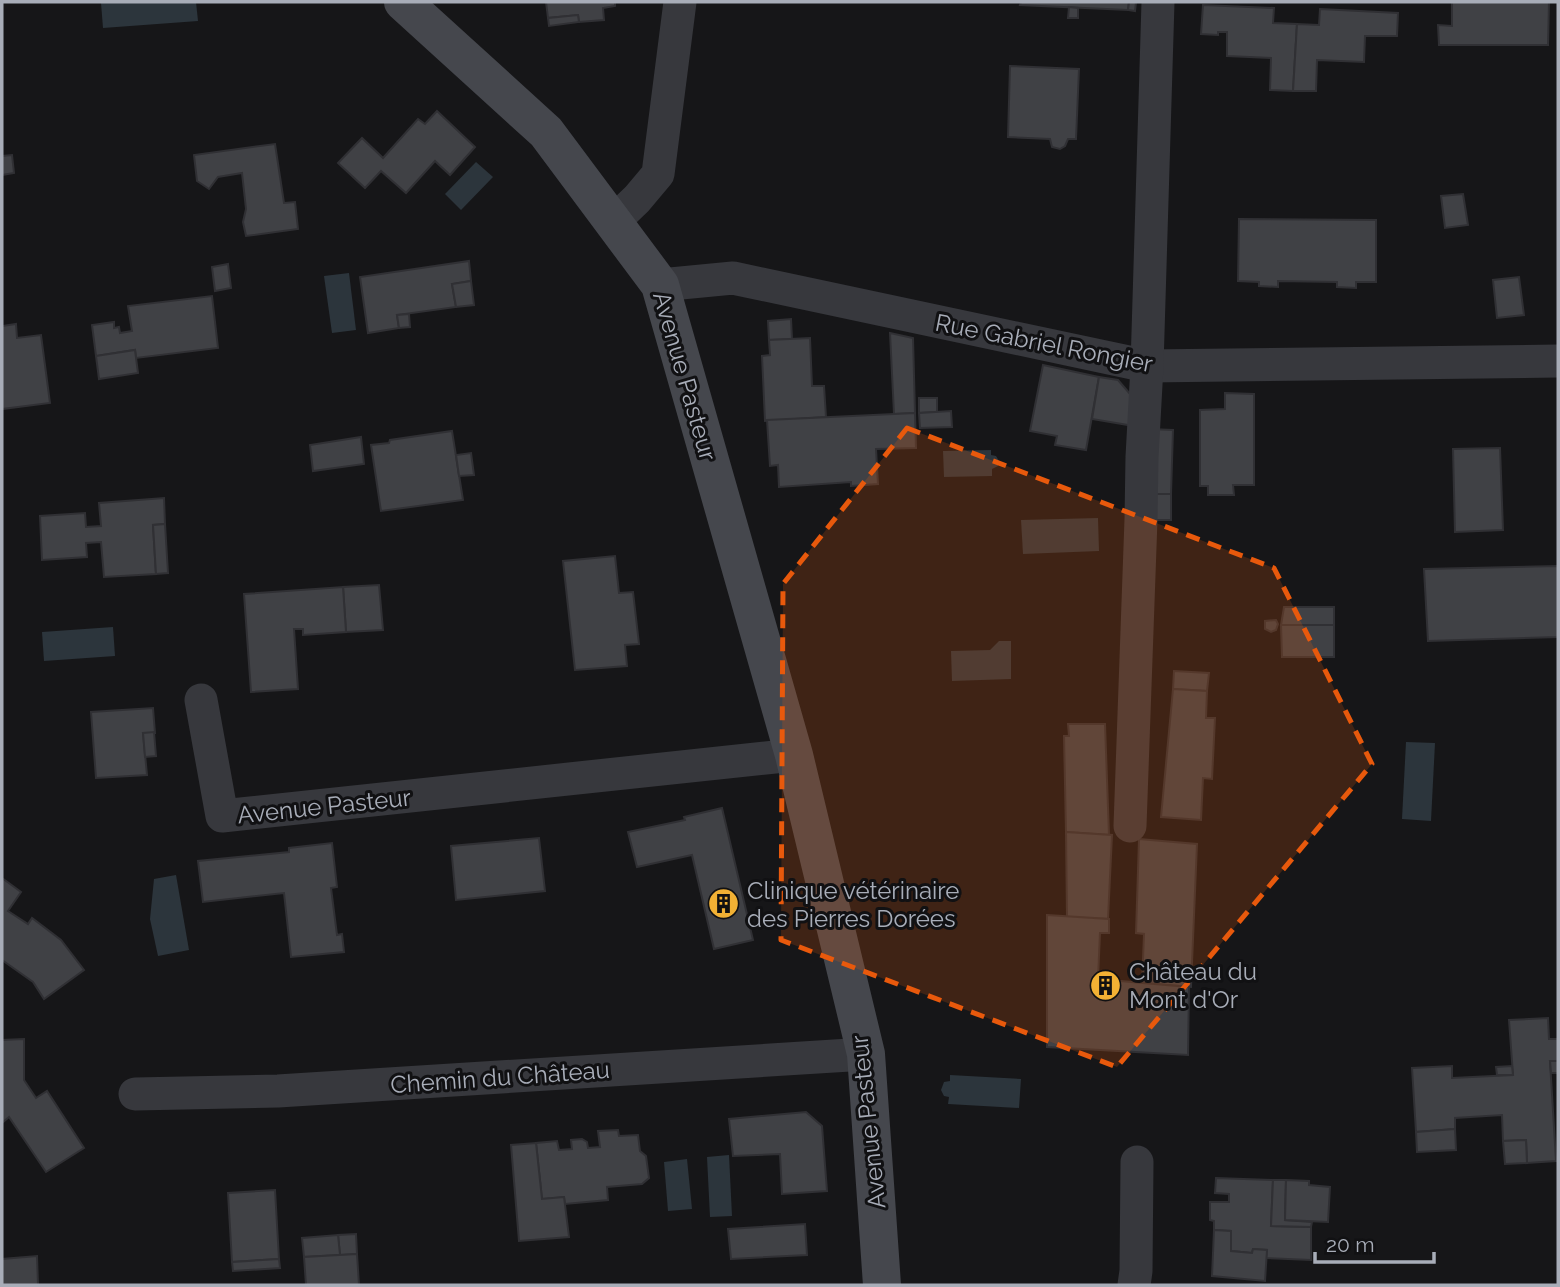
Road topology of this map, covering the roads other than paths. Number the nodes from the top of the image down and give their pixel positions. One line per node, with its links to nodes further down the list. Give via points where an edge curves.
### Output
1 (403, 2): 4 (main road, Avenue Pasteur, via 546,132)
2 (680, 2): 4 (street, via 658,174)
3 (1158, 2): 7 (street)
4 (613, 222): 5 (main road, Avenue Pasteur)
5 (660, 285): 7 (street, Rue Gabriel Rongier, via 733,278); 9 (main road, Avenue Pasteur)
6 (1558, 361): 7 (street, Rue Gabriel Rongier)
7 (1147, 366): 10 (street)
8 (201, 699): 9 (street, Avenue Pasteur, via 222,816)
9 (794, 755): 11 (main road, Avenue Pasteur)
10 (1130, 826)
11 (866, 1054): 12 (street, Chemin du Château, via 278,1091); 14 (main road, Avenue Pasteur)
12 (135, 1094)
13 (1137, 1162): 15 (street)
14 (882, 1285)
15 (1134, 1285)

